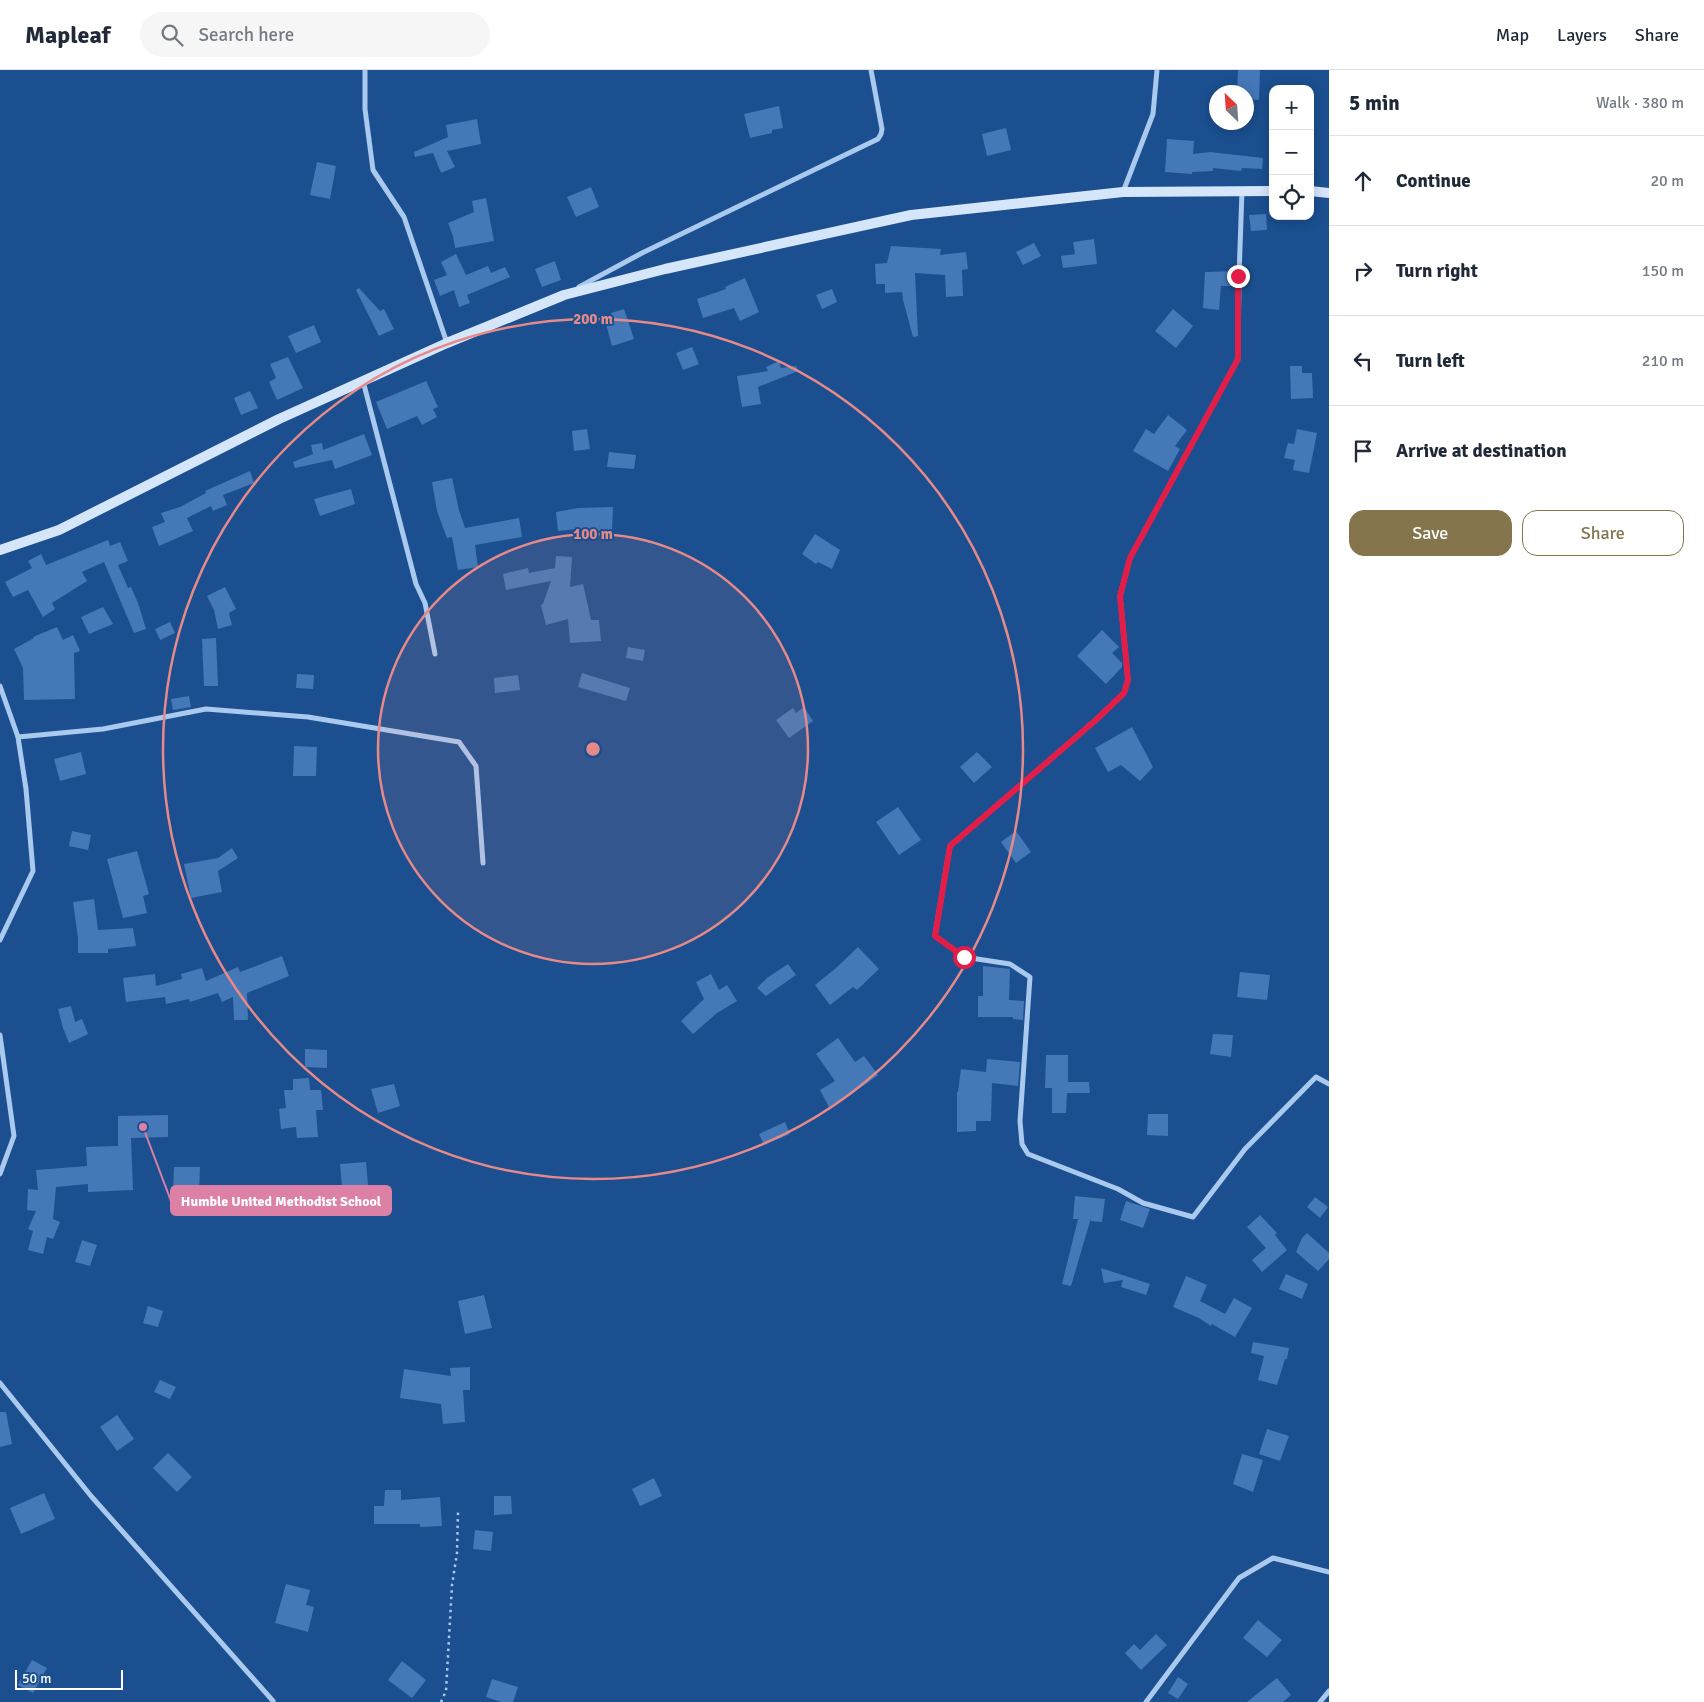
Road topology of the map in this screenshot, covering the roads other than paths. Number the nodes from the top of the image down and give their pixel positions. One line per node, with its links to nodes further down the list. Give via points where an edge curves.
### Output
1 (365, 70): 10 (street, via 365,109 372,170 404,217)
2 (871, 70): 9 (street, via 882,129 878,139 642,253)
3 (1157, 70): 7 (street, via 1153,114)
4 (1269, 190): 5 (street)
5 (1242, 191): 7 (street); 19 (street, via 1238,359 1130,558 1120,596 1128,680 1124,693 950,846 935,936 964,957 1010,964 1030,977 1020,1121 1022,1144 1028,1154 1118,1189 1143,1203 1193,1217 1245,1149 1316,1077)
6 (1314, 191): 8 (street)
7 (1123, 192): 9 (street, via 911,215 665,269)
8 (1329, 193)
9 (564, 295): 10 (street)
10 (447, 343): 11 (street)
11 (363, 380): 12 (street, via 59,530); 13 (street, via 416,584 425,603)
12 (0, 550)
13 (435, 654)
14 (0, 686): 15 (street)
15 (18, 737): 16 (street, via 103,729 206,709 308,717 460,742 476,766); 17 (street, via 33,871)
16 (483, 863)
17 (0, 940)
18 (0, 1035): 20 (street, via 14,1136)
19 (1329, 1084)
20 (0, 1174)
21 (0, 1383): 24 (street, via 91,1496)
22 (1329, 1572): 25 (street, via 1273,1558 1239,1578)
23 (1329, 1691): 26 (street)
24 (273, 1701)
25 (1146, 1702)
26 (1320, 1702)

